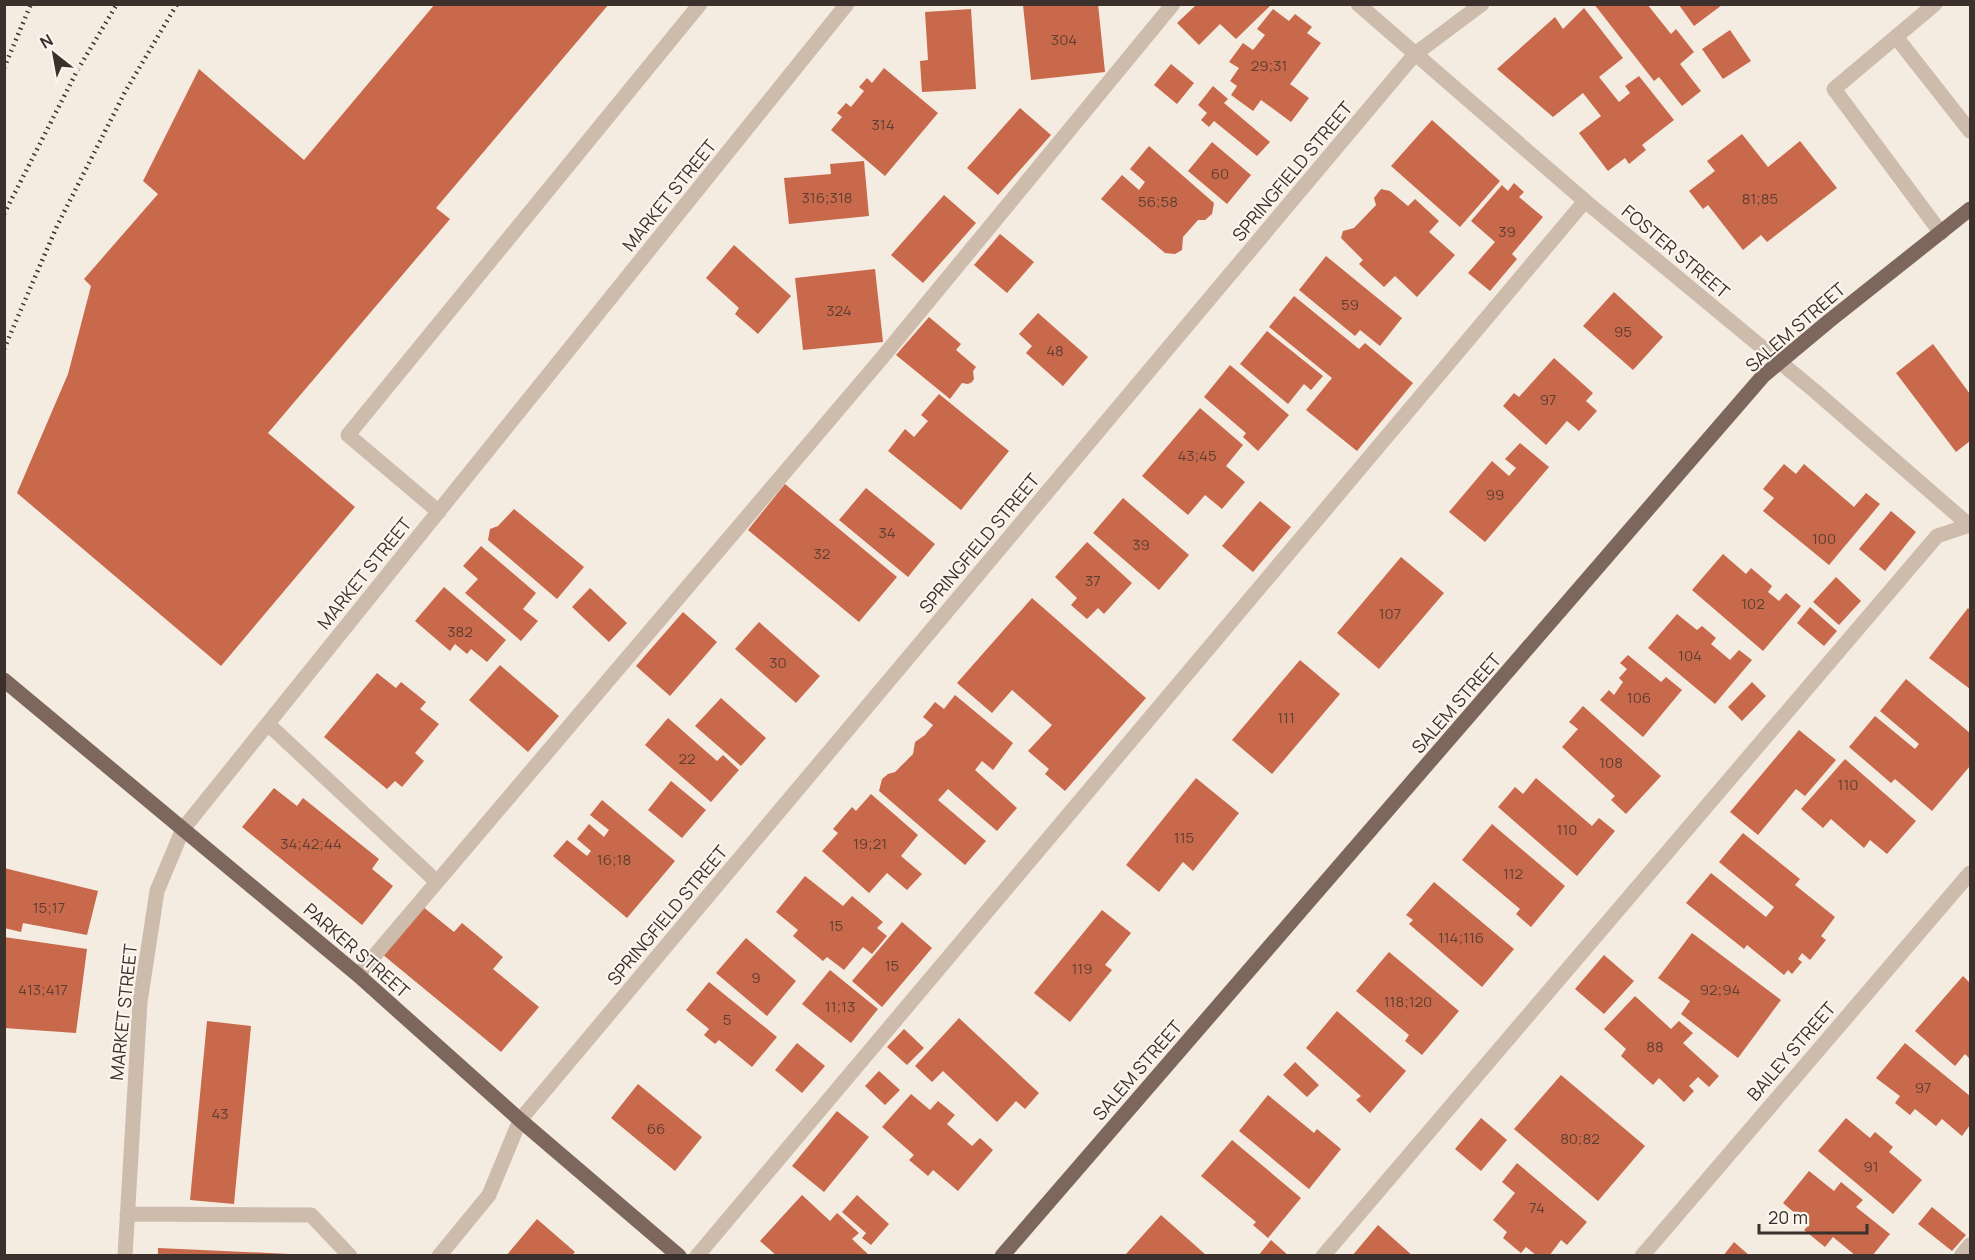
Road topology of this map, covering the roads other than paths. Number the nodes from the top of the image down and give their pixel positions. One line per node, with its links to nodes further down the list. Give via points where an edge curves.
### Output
1 (700, 4): 14 (street, via 348,435)
2 (847, 4): 14 (street, MARKET STREET)
3 (1173, 4): 20 (street, via 881,359)
4 (1358, 4): 8 (street, FOSTER STREET)
5 (1482, 4): 8 (street, SPRINGFIELD STREET)
6 (1935, 4): 7 (street)
7 (1896, 37): 9 (street); 12 (street, via 1834,89)
8 (1415, 54): 10 (street, FOSTER STREET); 22 (street, SPRINGFIELD STREET)
9 (1971, 131)
10 (1585, 201): 13 (street, FOSTER STREET); 29 (street)
11 (1971, 210): 12 (main road, SALEM STREET)
12 (1941, 233): 13 (main road, SALEM STREET)
13 (1780, 362): 15 (street, FOSTER STREET); 30 (main road, SALEM STREET, via 1763,376)
14 (439, 512): 17 (street, MARKET STREET)
15 (1970, 525): 31 (street, via 1937,536)
16 (4, 680): 18 (main road, PARKER STREET)
17 (268, 724): 18 (street, MARKET STREET); 20 (street)
18 (183, 830): 21 (main road, PARKER STREET); 23 (street, MARKET STREET, via 157,891 140,1002)
19 (1971, 873): 32 (street, BAILEY STREET)
20 (437, 882): 21 (street)
21 (358, 975): 22 (main road, PARKER STREET)
22 (520, 1120): 27 (street, SPRINGFIELD STREET, via 489,1195); 28 (main road, PARKER STREET)
23 (127, 1214): 25 (street, MARKET STREET); 26 (street, via 311,1215)
24 (1971, 1245): 33 (street)
25 (125, 1256)
26 (350, 1256)
27 (440, 1256)
28 (679, 1256)
29 (697, 1256)
30 (1002, 1256)
31 (1323, 1256)
32 (1642, 1256)
33 (1961, 1256)

